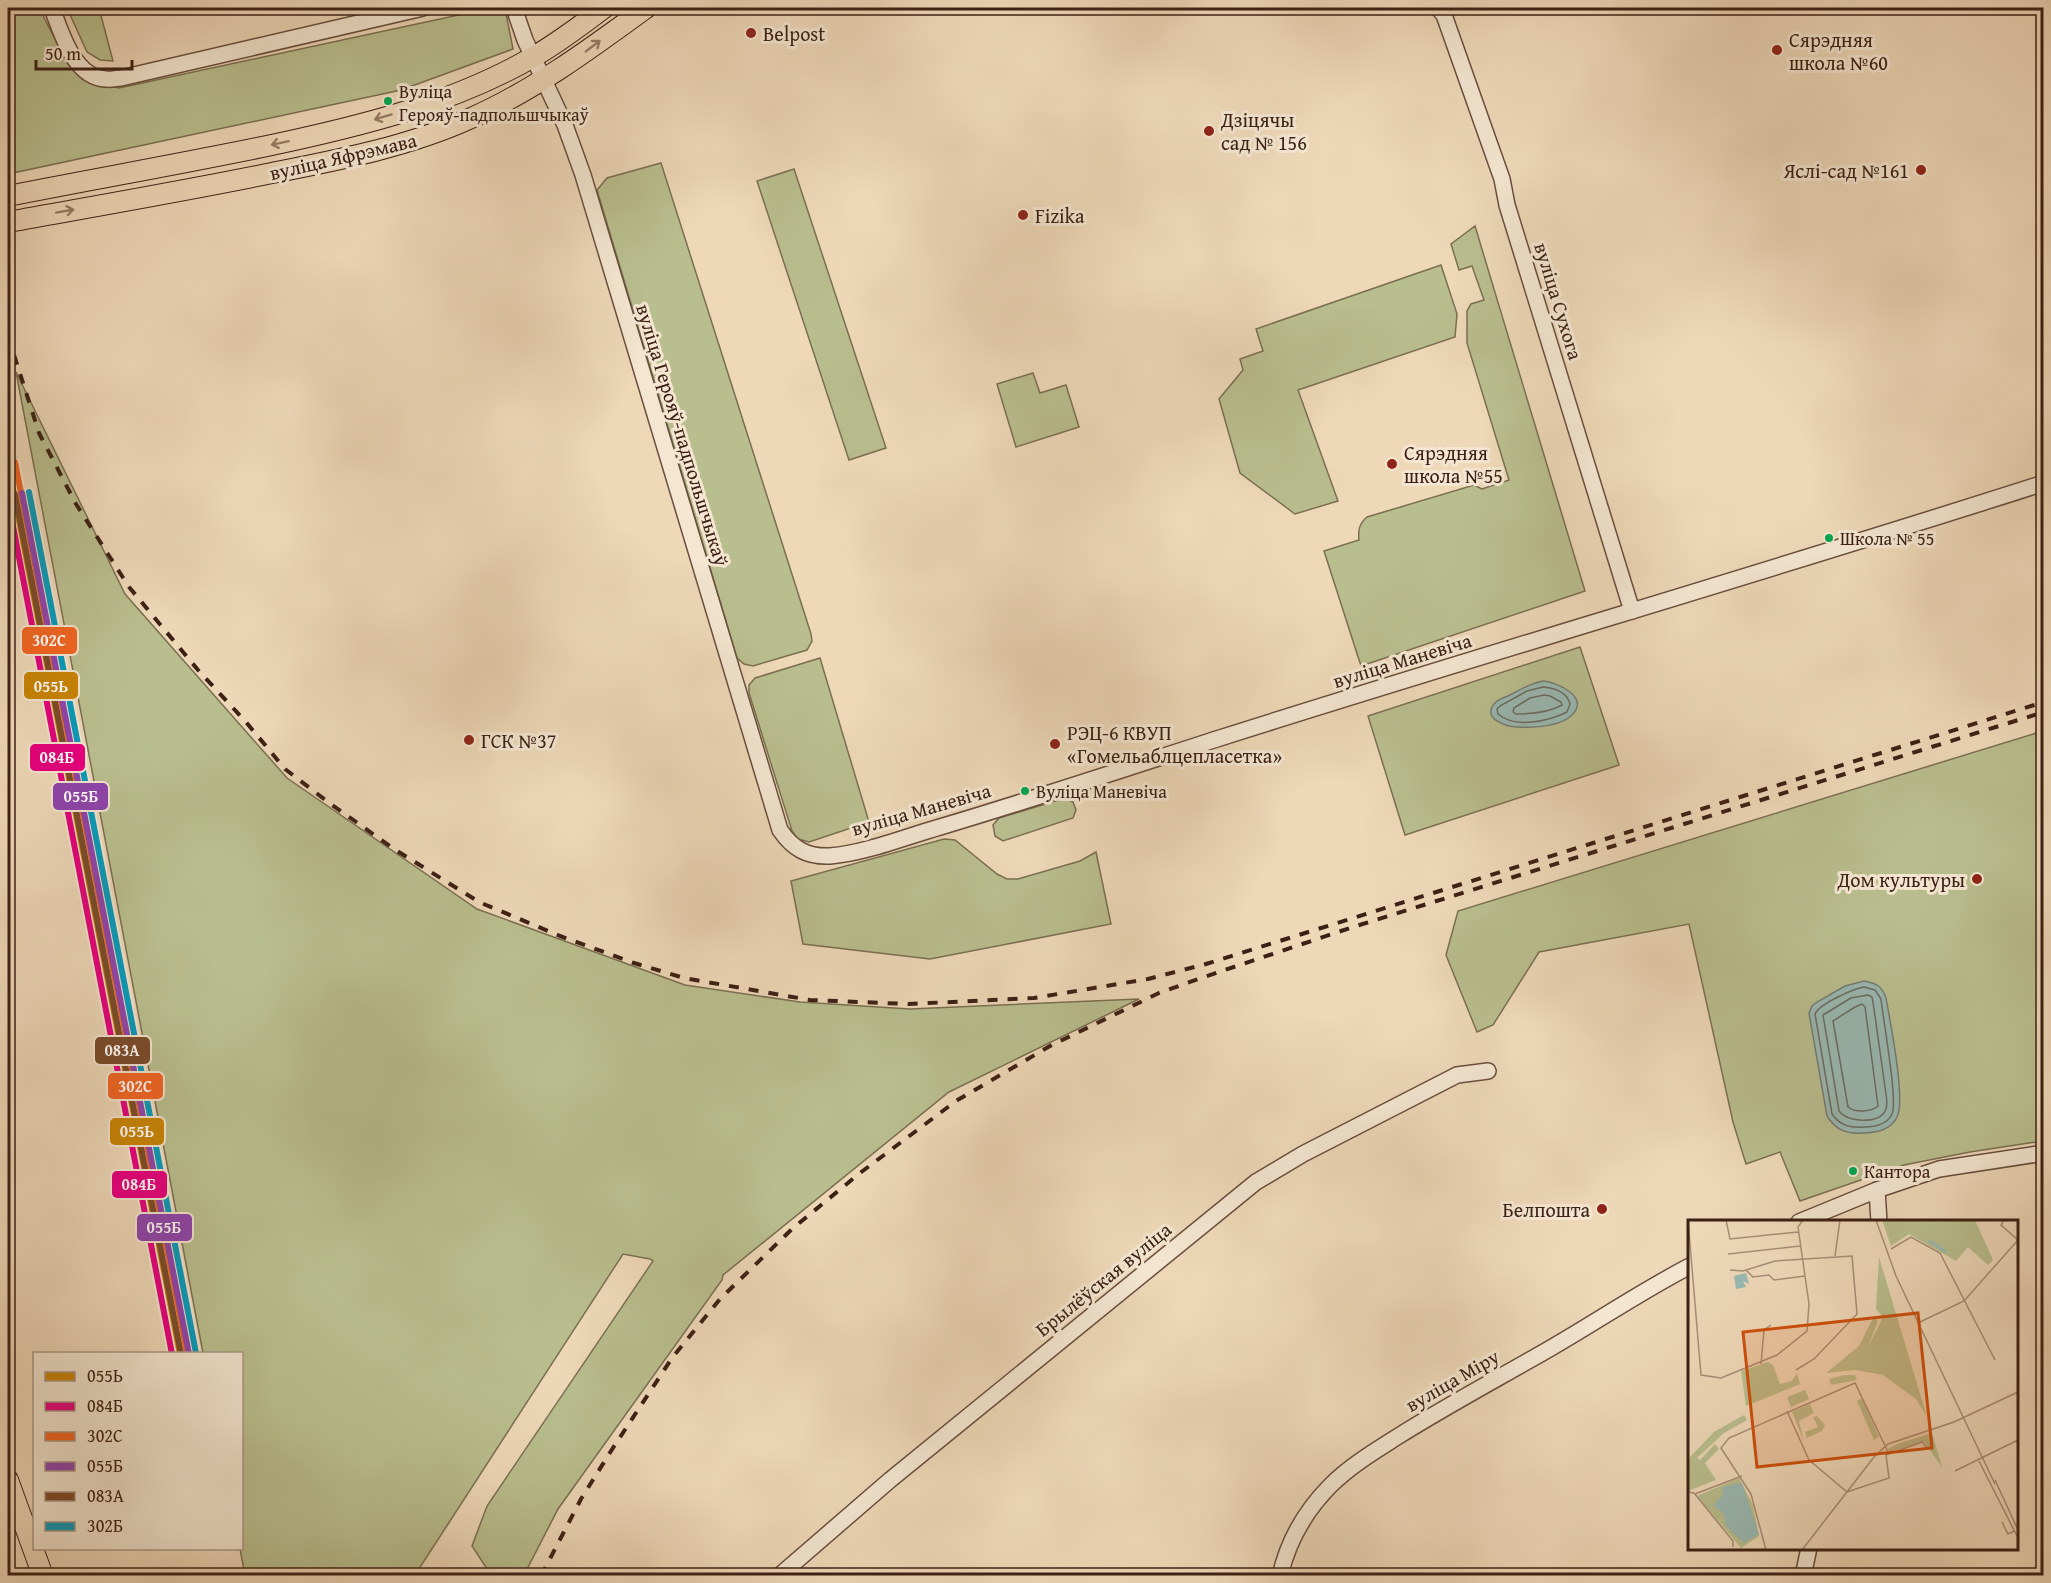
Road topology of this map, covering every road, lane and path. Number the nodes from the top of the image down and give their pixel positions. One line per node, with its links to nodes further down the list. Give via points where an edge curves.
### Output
1 (52, 8): 2 (street, via 70,55 105,80)
2 (423, 8)
3 (514, 8): 7 (street, вуліца Герояў-падпольшчыкаў)
4 (604, 8): 7 (main road, вуліца Яфрэмава)
5 (646, 8): 8 (main road, вуліца Яфрэмава, one-way to 5)
6 (1438, 8): 12 (street, вуліца Сухога, via 1444,15 1502,179)
7 (533, 57): 8 (street, вуліца Герояў-падпольшчыкаў); 9 (main road, вуліца Яфрэмава, one-way to 9, via 454,94 337,131)
8 (544, 77): 10 (main road, вуліца Яфрэмава, one-way to 8, via 240,180 389,148 469,119); 13 (street, вуліца Герояў-падпольшчыкаў, via 583,175)
9 (8, 196)
10 (8, 222)
11 (2043, 483): 12 (street, вуліца Маневіча)
12 (1632, 611): 13 (street, вуліца Маневіча, via 858,851 817,856 803,853 790,845)
13 (780, 830)
14 (1488, 1071): 25 (street, Брылёўская вуліца, via 1457,1075 1302,1154 1256,1182 890,1479)
15 (2043, 1153): 16 (street, via 1939,1169)
16 (1877, 1190): 17 (street); 18 (street)
17 (1802, 1220)
18 (1879, 1220)
19 (1688, 1267): 26 (street, вуліца Міру, via 1365,1458 1312,1506 1295,1534)
20 (8, 1480): 21 (main road)
21 (33, 1548)
22 (34, 1550): 24 (main road)
23 (1809, 1550): 27 (street)
24 (43, 1575)
25 (779, 1575)
26 (1280, 1575)
27 (1803, 1575)

